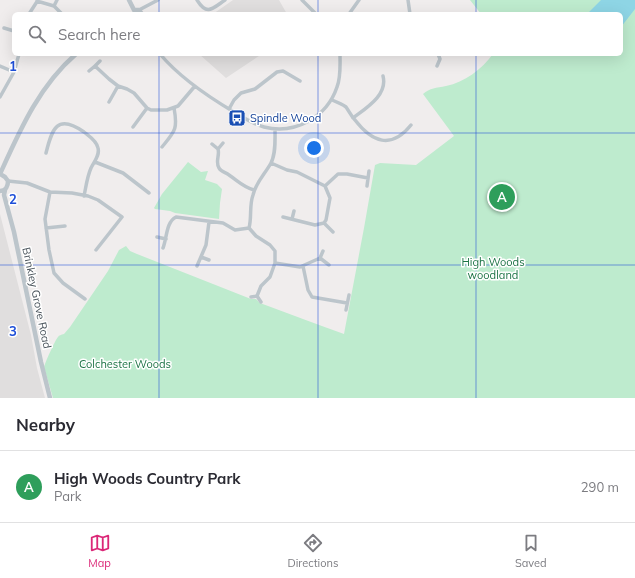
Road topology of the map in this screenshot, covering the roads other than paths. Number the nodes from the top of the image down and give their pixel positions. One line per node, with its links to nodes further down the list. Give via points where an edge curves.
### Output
1 (38, 0): 10 (street); 11 (street)
2 (56, 0): 10 (street)
3 (128, 0): 13 (street)
4 (158, 0): 14 (street)
5 (197, 0): 6 (street, via 206,10 211,10)
6 (225, 0)
7 (302, 0): 15 (street)
8 (359, 0): 16 (street)
9 (408, 0): 17 (street)
10 (54, 6): 12 (street)
11 (30, 12)
12 (60, 12)
13 (137, 12)
14 (139, 12)
15 (314, 12)
16 (350, 12)
17 (410, 12)
18 (4, 28): 19 (street)
19 (12, 30)
20 (18, 56): 30 (street)
21 (74, 56): 52 (street, via 53,77 38,99)
22 (162, 56): 34 (street)
23 (340, 56): 36 (street, via 340,77)
24 (440, 56): 28 (street, via 442,59)
25 (100, 61): 27 (street)
26 (0, 66): 30 (street)
27 (95, 66): 29 (street); 33 (street)
28 (437, 66)
29 (89, 71)
30 (14, 72): 35 (street)
31 (383, 76): 41 (street, via 384,84 378,98)
32 (300, 81): 40 (street, via 284,71 277,72 255,89 241,93)
33 (118, 86): 37 (street); 38 (street, via 134,93)
34 (194, 86): 39 (street); 40 (street)
35 (0, 97)
36 (332, 100): 41 (street, via 345,107); 44 (street, via 310,121 292,128)
37 (109, 102)
38 (147, 108): 39 (street); 43 (street)
39 (174, 108): 45 (street, via 176,126)
40 (229, 109): 44 (street, via 254,124)
41 (353, 118): 42 (street, via 366,133 383,141 397,138)
42 (411, 125)
43 (133, 127)
44 (275, 129): 54 (street)
45 (167, 142): 48 (street); 49 (street)
46 (222, 143): 50 (street)
47 (212, 144): 50 (street)
48 (172, 145)
49 (162, 147)
50 (218, 149): 63 (street, via 217,163 221,171)
51 (46, 154): 53 (street, via 54,129 72,124 94,141 98,148)
52 (8, 157): 56 (street); 58 (street, Brinkley Grove Road)
53 (95, 162): 65 (street, via 122,173); 66 (street, via 89,174)
54 (271, 163): 60 (street); 63 (street)
55 (369, 171): 57 (street)
56 (0, 174): 58 (street)
57 (368, 178): 60 (street, via 342,173); 61 (street)
58 (7, 179): 59 (street); 62 (street, Brinkley Grove Road)
59 (18, 182): 62 (street); 64 (street)
60 (325, 186): 71 (street, via 330,198)
61 (367, 186)
62 (3, 190): 95 (street, Brinkley Grove Road)
63 (254, 190): 74 (street)
64 (50, 192): 66 (street); 73 (street)
65 (150, 193)
66 (84, 196): 79 (street, via 98,200 122,217)
67 (294, 211): 69 (street)
68 (283, 217): 69 (street)
69 (292, 219): 71 (street, via 315,225)
70 (209, 222): 74 (street, via 223,223 235,230); 77 (street, via 176,217 170,222); 81 (street, via 206,245)
71 (324, 223): 75 (street)
72 (65, 226): 73 (street)
73 (46, 228): 91 (street, via 54,273 62,283)
74 (249, 228): 84 (street, via 273,247)
75 (333, 232)
76 (158, 237): 77 (street)
77 (166, 239): 78 (street)
78 (163, 248)
79 (96, 250)
80 (323, 252): 82 (street)
81 (201, 257): 83 (street); 86 (street)
82 (320, 258): 85 (street); 87 (street)
83 (209, 260)
84 (275, 263): 87 (street); 89 (street, via 270,277 261,286)
85 (329, 265)
86 (197, 266)
87 (303, 266): 93 (street, via 312,297)
88 (349, 295): 93 (street)
89 (257, 296): 90 (street); 92 (street)
90 (251, 297)
91 (85, 299)
92 (261, 302)
93 (347, 303): 94 (street)
94 (346, 310)
95 (50, 398)

